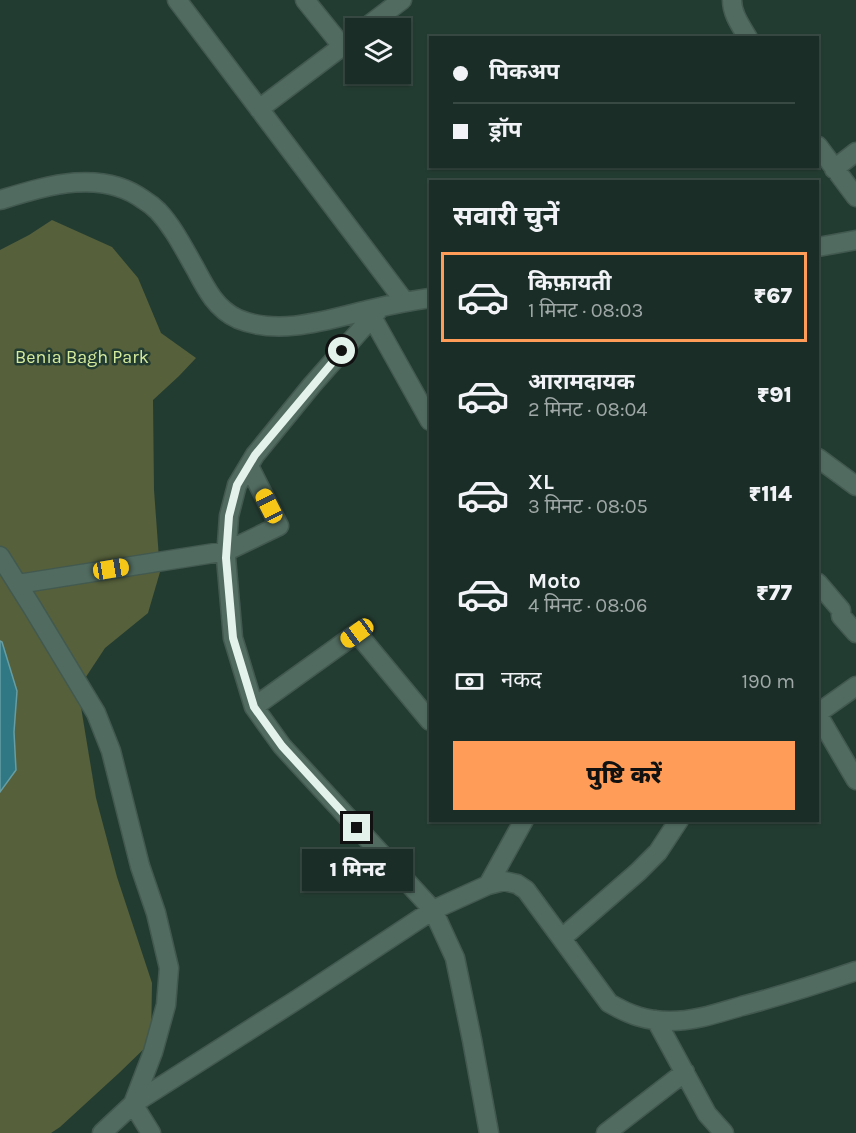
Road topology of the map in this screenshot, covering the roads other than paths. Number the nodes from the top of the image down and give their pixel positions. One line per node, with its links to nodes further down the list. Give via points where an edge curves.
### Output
1 (177, 0): 9 (street)
2 (305, 0): 7 (street)
3 (402, 0): 5 (street)
4 (732, 0): 6 (street)
5 (378, 18)
6 (747, 36)
7 (345, 37)
8 (345, 44): 9 (street)
9 (259, 109): 18 (street)
10 (819, 147): 12 (street)
11 (856, 152): 12 (street)
12 (834, 169): 13 (street)
13 (856, 197)
14 (0, 200): 19 (street, via 79,182 109,183 134,193 157,210 176,234 210,296 237,318 260,325 285,326)
15 (856, 240): 16 (street)
16 (819, 247)
17 (429, 298): 18 (street)
18 (405, 302): 19 (street)
19 (376, 312): 20 (street); 22 (street)
20 (429, 418)
21 (819, 459): 23 (street)
22 (249, 466): 24 (street, via 237,485 229,516); 24 (street, via 279,526)
23 (856, 486)
24 (227, 551): 26 (street); 30 (street, via 233,638)
25 (0, 556): 26 (street)
26 (18, 584): 43 (street, via 96,712 111,751 170,968 166,1005)
27 (819, 584): 28 (street)
28 (856, 633)
29 (856, 686): 31 (street)
30 (254, 707): 33 (street, via 357,633); 38 (street, via 282,746)
31 (819, 713)
32 (819, 716): 34 (street)
33 (429, 719)
34 (856, 780)
35 (523, 822): 37 (street)
36 (678, 822): 39 (street, via 658,852)
37 (488, 885): 38 (street); 39 (street, via 504,881 526,890)
38 (433, 910): 43 (street); 46 (street, via 455,958)
39 (562, 938): 41 (street, via 609,1003 628,1014)
40 (856, 971): 41 (street, via 803,990 692,1020)
41 (656, 1020): 42 (street)
42 (685, 1072): 47 (street); 48 (street, via 707,1114)
43 (133, 1104): 44 (street); 45 (street)
44 (102, 1133)
45 (151, 1133)
46 (489, 1133)
47 (606, 1133)
48 (724, 1133)

